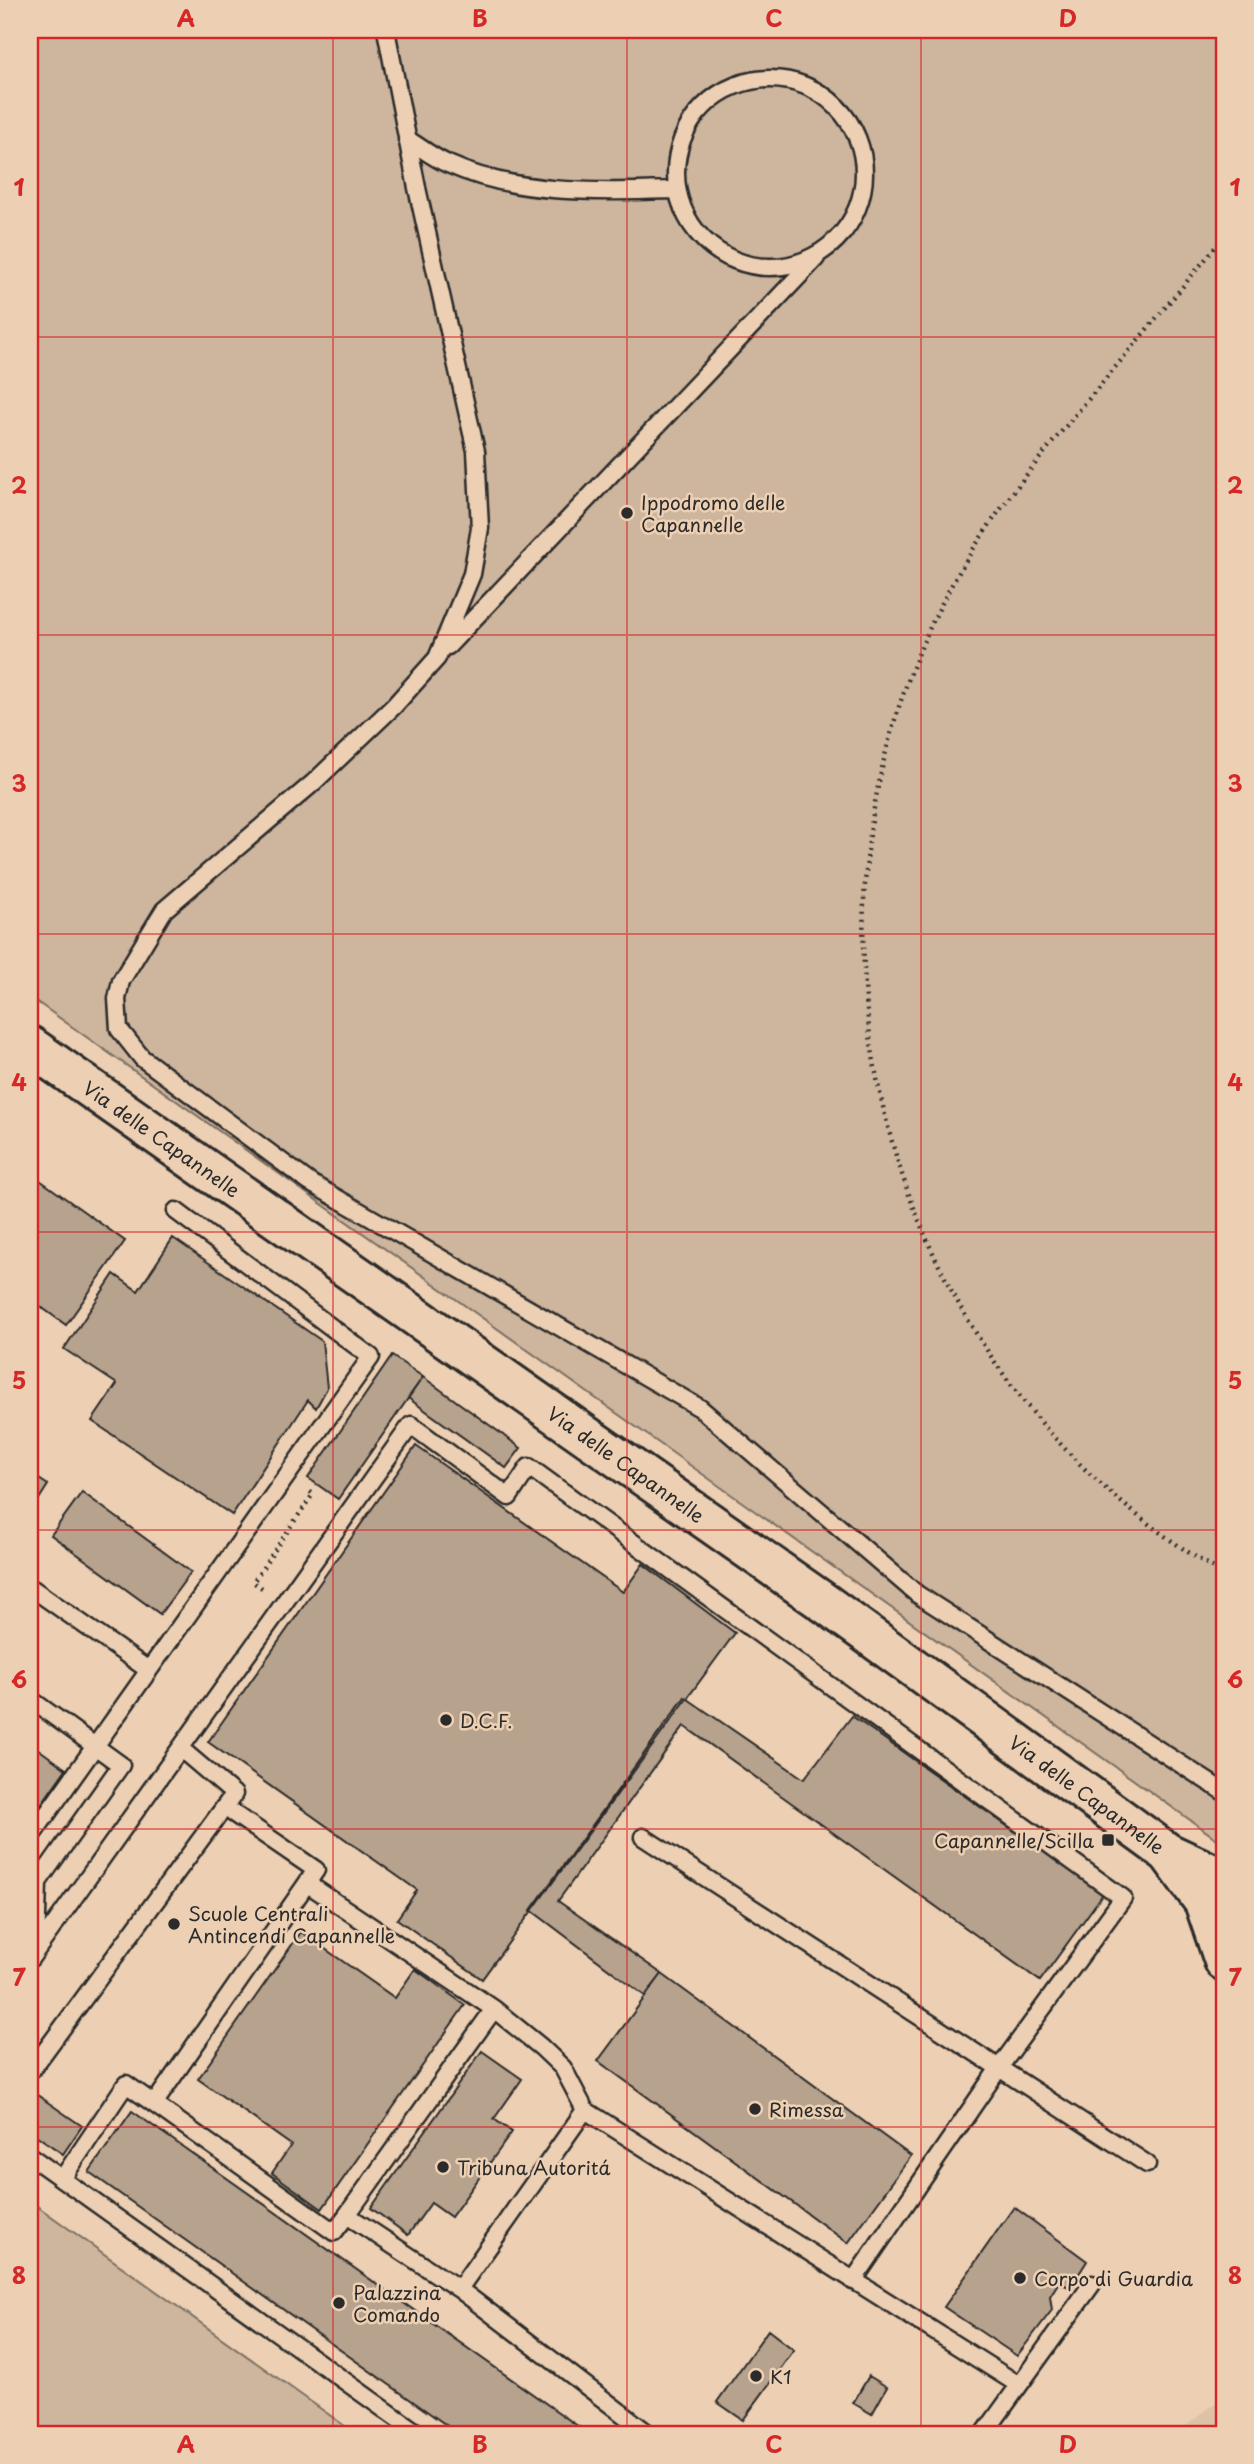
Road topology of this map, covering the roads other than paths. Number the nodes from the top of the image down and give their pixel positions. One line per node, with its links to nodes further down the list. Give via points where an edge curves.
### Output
1 (386, 30): 2 (lane)
2 (407, 139): 3 (lane, via 454,167 512,182 605,192); 5 (lane, via 471,417 480,478 480,528 472,574)
3 (677, 190): 4 (lane, via 687,219 707,244 732,260 762,268 783,267); 4 (lane, via 677,159 686,130 704,105 730,88 760,79 791,80 821,93 844,114 859,142 865,173 860,204 845,232)
4 (821, 253): 5 (lane)
5 (437, 657): 13 (lane, via 359,742 164,910 121,981 116,1018 123,1039 309,1182 700,1408 917,1594)
6 (30, 1046): 17 (street, Via delle Capannelle, via 825,1604)
7 (176, 1211): 9 (lane, via 371,1357)
8 (31, 1590): 9 (lane)
9 (148, 1669): 11 (lane)
10 (30, 1699): 11 (lane)
11 (94, 1746): 16 (lane); 20 (lane, via 121,1765 38,1882)
12 (181, 1749): 14 (lane, via 234,1794); 20 (lane); 24 (lane, via 411,1425 509,1497 529,1467 1123,1898)
13 (1224, 1792)
14 (224, 1807): 19 (lane, via 316,1870); 23 (lane)
15 (643, 1837): 24 (lane)
16 (30, 1838)
17 (1168, 1853): 18 (street, Via delle Capannelle); 21 (street, via 1204,1902)
18 (1224, 1879)
19 (308, 1884): 22 (lane); 25 (lane)
20 (33, 1954)
21 (1224, 1961)
22 (494, 2009): 26 (lane, via 563,2068); 30 (lane)
23 (30, 2067)
24 (999, 2068): 28 (lane); 31 (lane)
25 (154, 2104): 29 (lane, via 126,2084); 30 (lane, via 334,2232)
26 (585, 2110): 31 (lane); 33 (lane)
27 (30, 2156): 29 (lane)
28 (1147, 2164)
29 (62, 2179): 35 (lane)
30 (347, 2215): 33 (lane)
31 (853, 2281): 34 (lane)
32 (1092, 2284): 34 (lane)
33 (459, 2289): 36 (lane)
34 (1019, 2385): 37 (lane)
35 (419, 2434)
36 (649, 2434)
37 (984, 2434)

